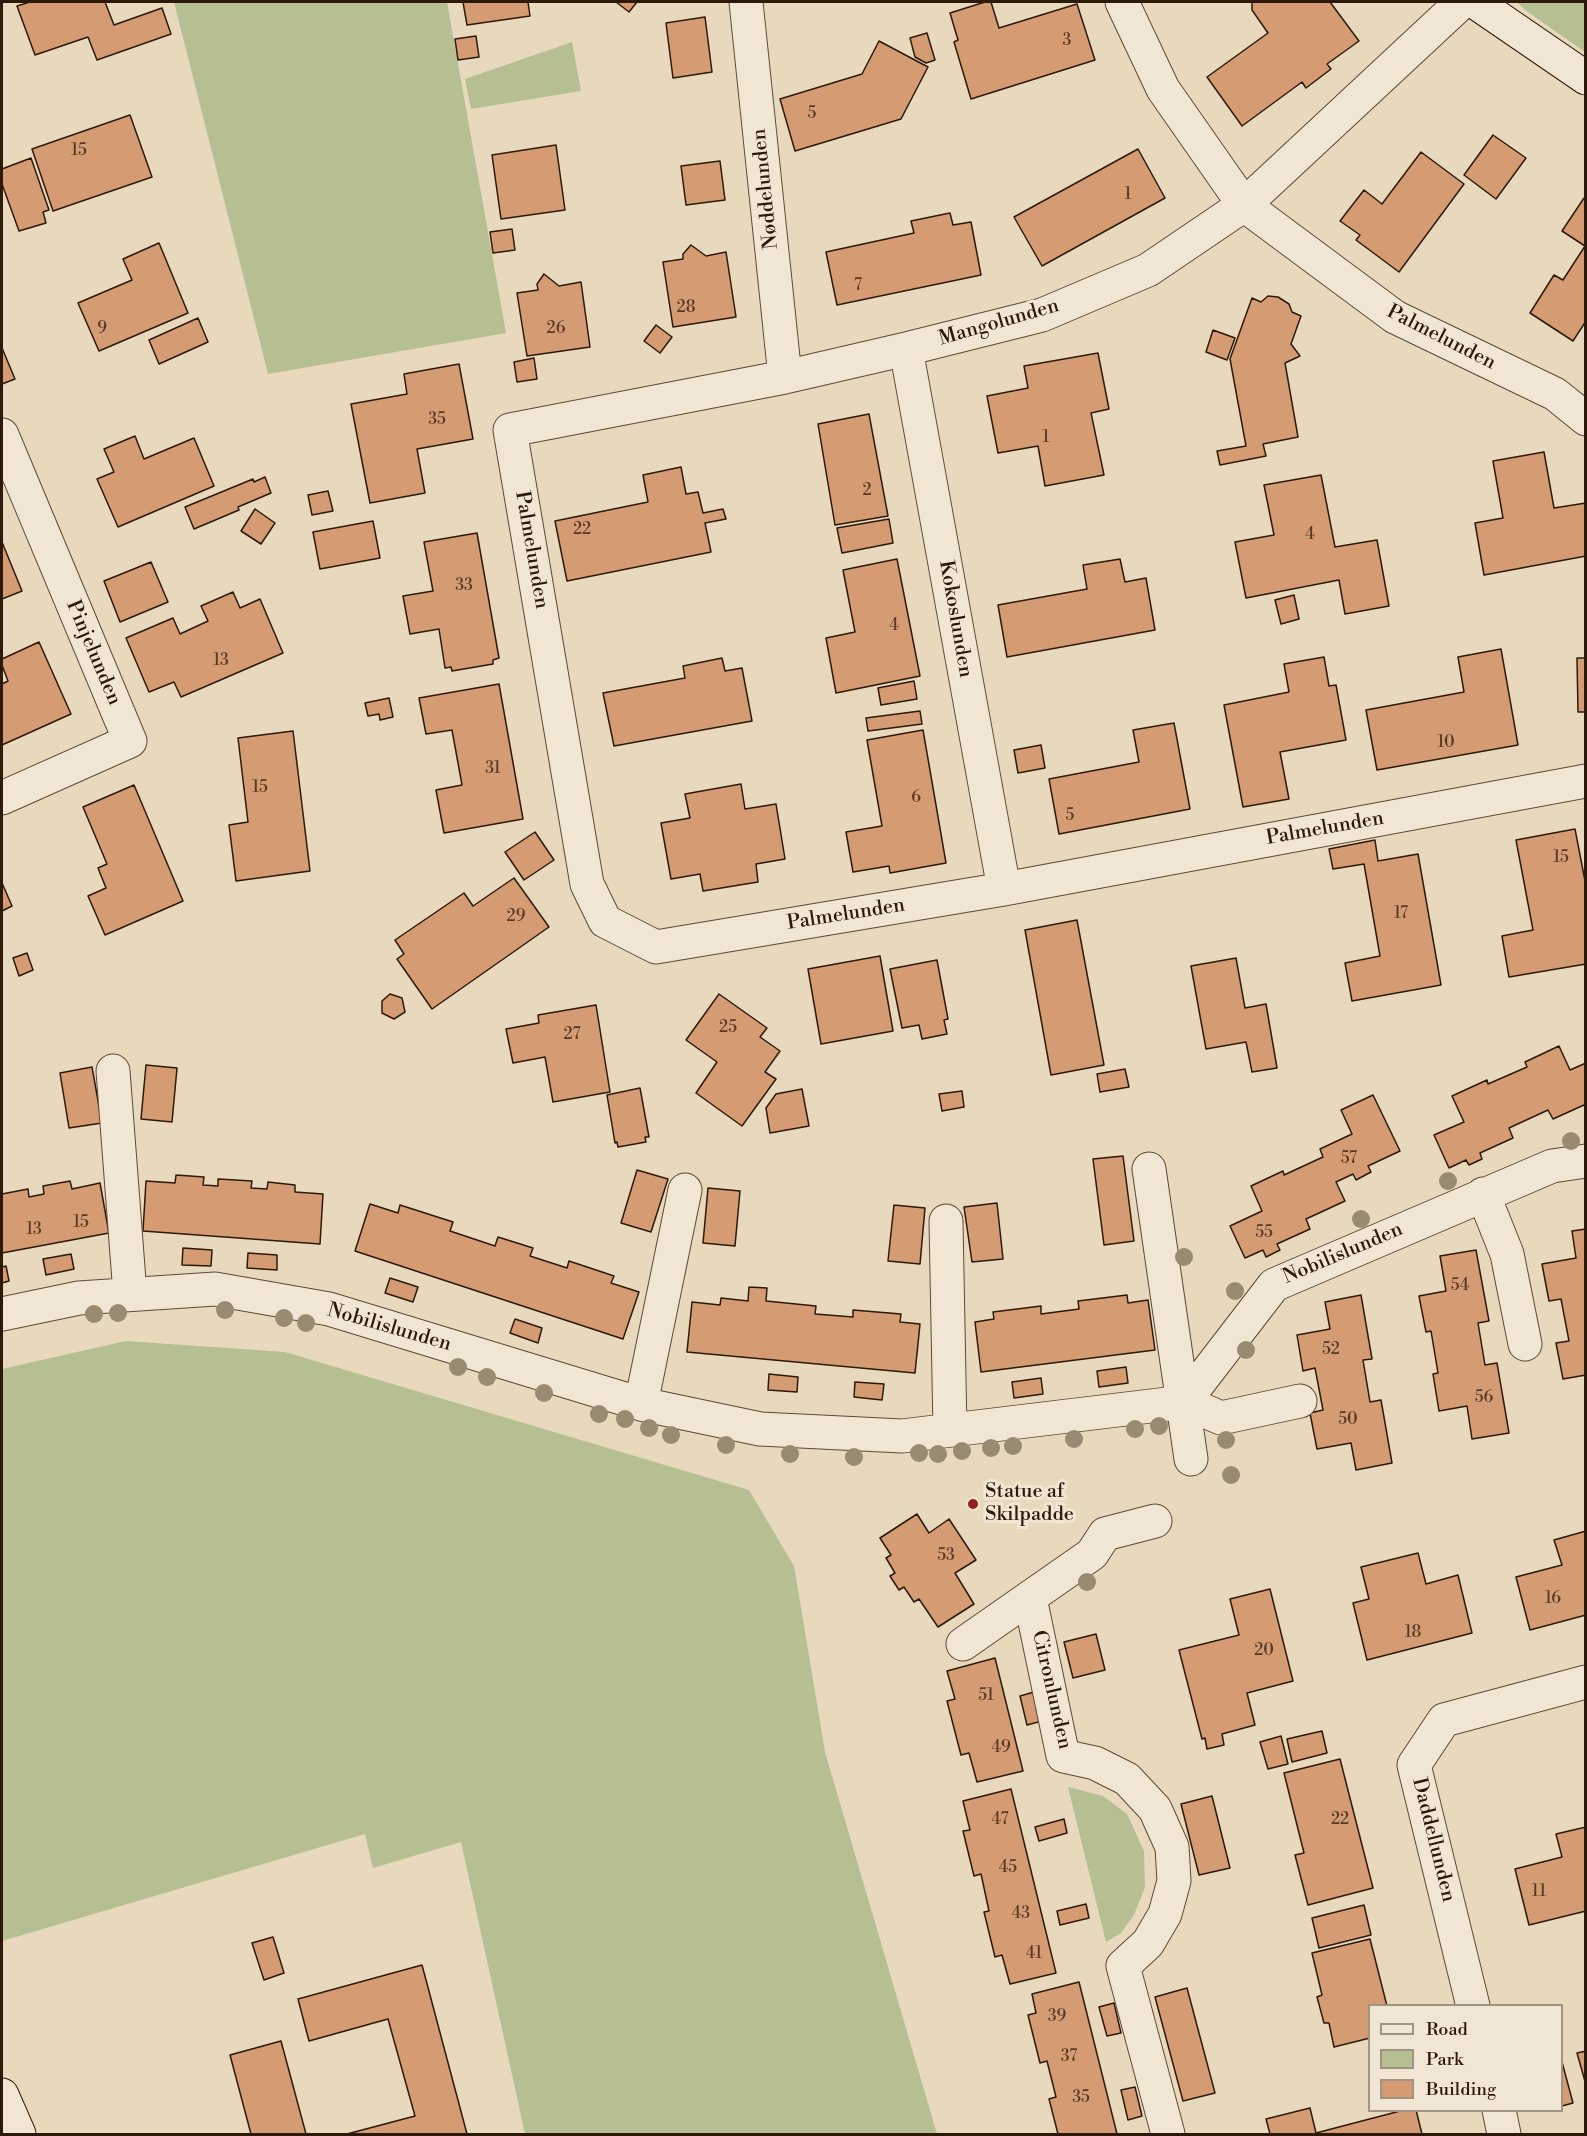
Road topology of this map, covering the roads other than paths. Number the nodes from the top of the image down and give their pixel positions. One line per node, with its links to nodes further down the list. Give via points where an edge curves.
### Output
1 (746, 2): 8 (street, Nøddelunden)
2 (1122, 2): 6 (street, via 1163,89)
3 (1462, 2): 6 (street, Mangolunden)
4 (1475, 2): 5 (street)
5 (1586, 78)
6 (1244, 205): 7 (street, Mangolunden, via 1148,270 1042,315); 9 (street, Palmelunden, via 1395,317 1555,394)
7 (906, 349): 8 (street, Mangolunden); 14 (street, Kokoslunden)
8 (785, 377): 10 (street, Mangolunden)
9 (1586, 419)
10 (510, 430): 14 (street, Palmelunden, via 587,884 605,921 656,947)
11 (2, 435): 13 (street, Pinjelunden, via 130,741)
12 (1586, 781): 14 (street, Palmelunden)
13 (2, 798)
14 (1004, 889)
15 (113, 1071): 21 (street)
16 (1586, 1161): 19 (street, Nobilislunden, via 1552,1166)
17 (1149, 1169): 25 (street)
18 (685, 1190): 26 (street)
19 (1483, 1194): 23 (street, via 1507,1254); 25 (street, Nobilislunden, via 1274,1285)
20 (946, 1221): 27 (street)
21 (130, 1294): 22 (street, Nobilislunden, via 79,1298); 26 (street, Nobilislunden, via 215,1289 329,1309)
22 (2, 1314)
23 (1525, 1344)
24 (1300, 1401): 25 (street, via 1221,1418)
25 (1184, 1402): 27 (street, Nobilislunden); 28 (street)
26 (641, 1404): 27 (street, Nobilislunden, via 760,1429 902,1436)
27 (950, 1430)
28 (1191, 1459)
29 (1155, 1521): 30 (street, Citronlunden, via 1105,1534 1092,1554)
30 (1030, 1598): 31 (street, Citronlunden); 37 (street, Citronlunden, via 1063,1756 1095,1763 1127,1779 1155,1809 1172,1847 1174,1881 1165,1914 1148,1943 1123,1966)
31 (963, 1644)
32 (1586, 1682): 33 (street, Daddellunden, via 1444,1720 1414,1765)
33 (1473, 2004)
34 (2, 2095): 36 (street)
35 (1498, 2112): 38 (street)
36 (19, 2134)
37 (1168, 2134)
38 (1504, 2134)

